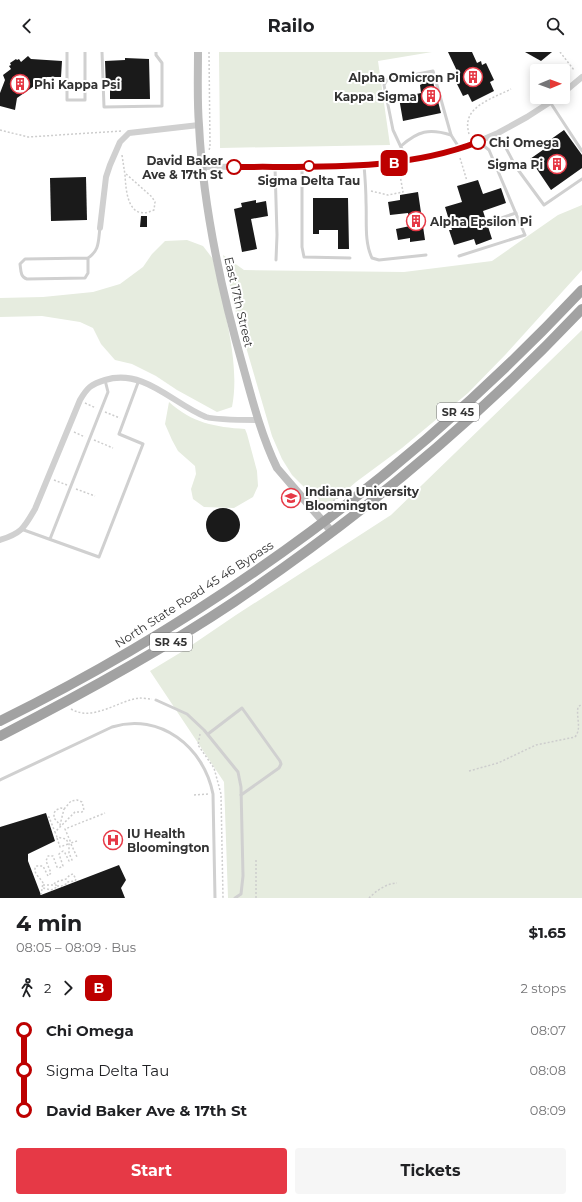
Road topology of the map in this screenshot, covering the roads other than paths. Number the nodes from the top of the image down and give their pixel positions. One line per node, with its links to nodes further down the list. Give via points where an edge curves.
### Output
1 (67, 52): 2 (lane, via 67,100 85,100)
2 (85, 52)
3 (102, 52): 4 (lane, via 104,107 162,106 162,63)
4 (156, 52)
5 (198, 52): 10 (main road, East 17th Street)
6 (582, 77): 7 (street)
7 (570, 87)
8 (547, 104): 11 (street)
9 (551, 104): 16 (lane)
10 (199, 125): 21 (main road, East 17th Street); 25 (street, via 129,133 120,142 106,177)
11 (498, 133): 13 (street); 22 (lane, via 516,167 544,205)
12 (451, 135): 14 (lane, via 440,132 420,133); 14 (lane, via 434,71 387,80 384,84 393,130); 15 (lane)
13 (479, 142): 15 (street); 23 (lane, via 488,150)
14 (401, 146): 17 (lane)
15 (460, 149): 17 (street)
16 (582, 151)
17 (407, 160): 18 (street)
18 (364, 165): 20 (street); 26 (lane, via 367,232 372,258 379,260)
19 (274, 166): 20 (street); 21 (street); 30 (lane)
20 (302, 166): 29 (lane, via 301,240 304,257)
21 (202, 167): 35 (main road, East 17th Street, via 220,277)
22 (582, 179)
23 (516, 213): 24 (lane); 27 (lane, via 525,235)
24 (489, 222)
25 (100, 228): 28 (lane, via 95,253)
26 (426, 255)
27 (459, 256)
28 (88, 258): 28 (lane, via 88,273 85,278 27,279 21,273 20,264 25,259)
29 (350, 258)
30 (276, 260)
31 (582, 290): 36 (highway, North State Road 45 46 Bypass / SR 45, via 452,417 377,481)
32 (582, 309): 38 (highway, SR 45, via 525,367 458,429)
33 (105, 380): 34 (street, via 124,377); 37 (street, via 86,390 80,400 35,509); 40 (lane, via 108,392)
34 (139, 380): 35 (street, via 167,394 190,410 208,417); 40 (lane, via 119,434 143,444 99,557)
35 (258, 420): 36 (main road, East 17th Street, via 277,468)
36 (321, 520): 38 (main road, East 17th Street); 42 (highway, North State Road 45 46 Bypass / SR 45, via 243,580 164,631 84,677)
37 (21, 529): 39 (street, via 15,535); 40 (lane)
38 (332, 532): 44 (highway, SR 45, via 234,602 177,638 111,677)
39 (0, 540)
40 (50, 540)
41 (156, 700): 43 (lane, via 187,714)
42 (0, 720)
43 (208, 734): 46 (lane, via 238,772); 46 (lane, via 242,708 280,761 279,768)
44 (0, 736)
45 (0, 780): 47 (lane, via 120,724 152,726 173,734 195,753 212,786)
46 (241, 795): 48 (lane, via 244,876 241,894)
47 (215, 898)
48 (235, 898)

